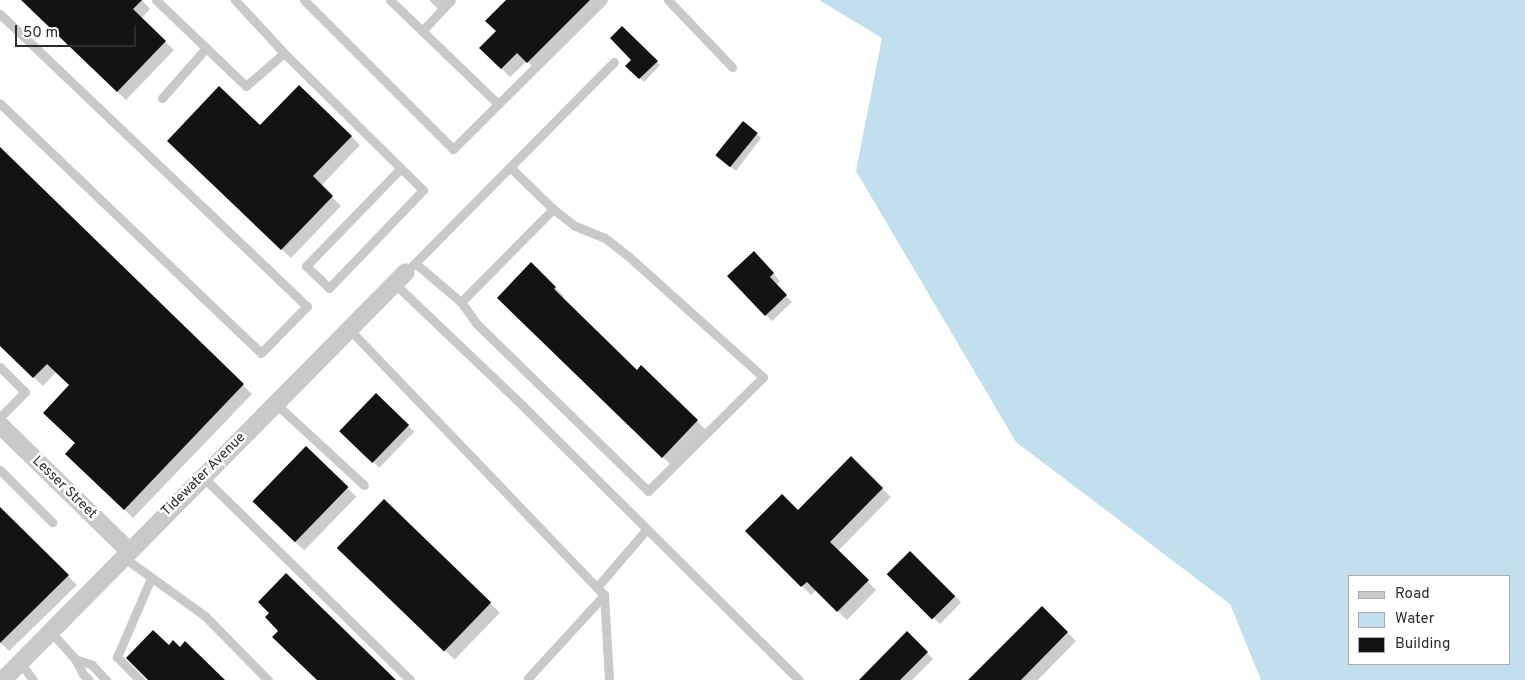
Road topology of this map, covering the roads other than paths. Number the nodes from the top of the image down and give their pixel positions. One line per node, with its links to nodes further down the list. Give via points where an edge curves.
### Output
1 (156, 0): 10 (lane)
2 (236, 0): 11 (lane)
3 (304, 0): 16 (lane, via 453,149)
4 (390, 0): 9 (lane)
5 (452, 0): 9 (lane)
6 (603, 0): 16 (lane)
7 (668, 0): 13 (lane)
8 (0, 14): 15 (lane, via 307,306 261,354)
9 (422, 31): 16 (lane)
10 (206, 48): 11 (lane, via 246,86); 14 (lane)
11 (284, 52): 18 (lane)
12 (614, 62): 17 (lane)
13 (732, 67)
14 (162, 98)
15 (0, 104)
16 (498, 104)
17 (510, 167): 19 (lane); 20 (lane)
18 (401, 168): 18 (lane, via 306,266 330,288 423,190)
19 (553, 209): 21 (lane); 21 (lane, via 575,226 605,238 628,256 763,377 648,491 476,323)
20 (405, 272): 21 (lane); 22 (street, Tidewater Avenue); 31 (lane, via 522,405)
21 (461, 302)
22 (350, 329): 24 (street, Tidewater Avenue); 34 (lane)
23 (0, 367): 25 (lane, via 25,392)
24 (275, 403): 28 (street, Tidewater Avenue); 29 (lane)
25 (0, 417)
26 (0, 425): 32 (street, Lesser Street)
27 (0, 470): 30 (lane)
28 (203, 476): 32 (street, Tidewater Avenue); 46 (lane)
29 (364, 485)
30 (52, 522)
31 (646, 530): 34 (lane); 48 (lane)
32 (126, 554): 33 (lane); 36 (street, Tidewater Avenue)
33 (151, 578): 44 (lane, via 117,657); 45 (lane, via 205,616)
34 (597, 587): 35 (lane)
35 (604, 595): 39 (lane); 47 (lane)
36 (50, 632): 37 (lane); 38 (street, Tidewater Avenue)
37 (75, 659): 42 (lane); 43 (lane, via 92,665)
38 (20, 662): 40 (street, Tidewater Avenue); 41 (lane)
39 (528, 678)
40 (3, 680)
41 (33, 680)
42 (89, 680)
43 (106, 680)
44 (140, 680)
45 (268, 680)
46 (410, 680)
47 (609, 680)
48 (799, 680)

